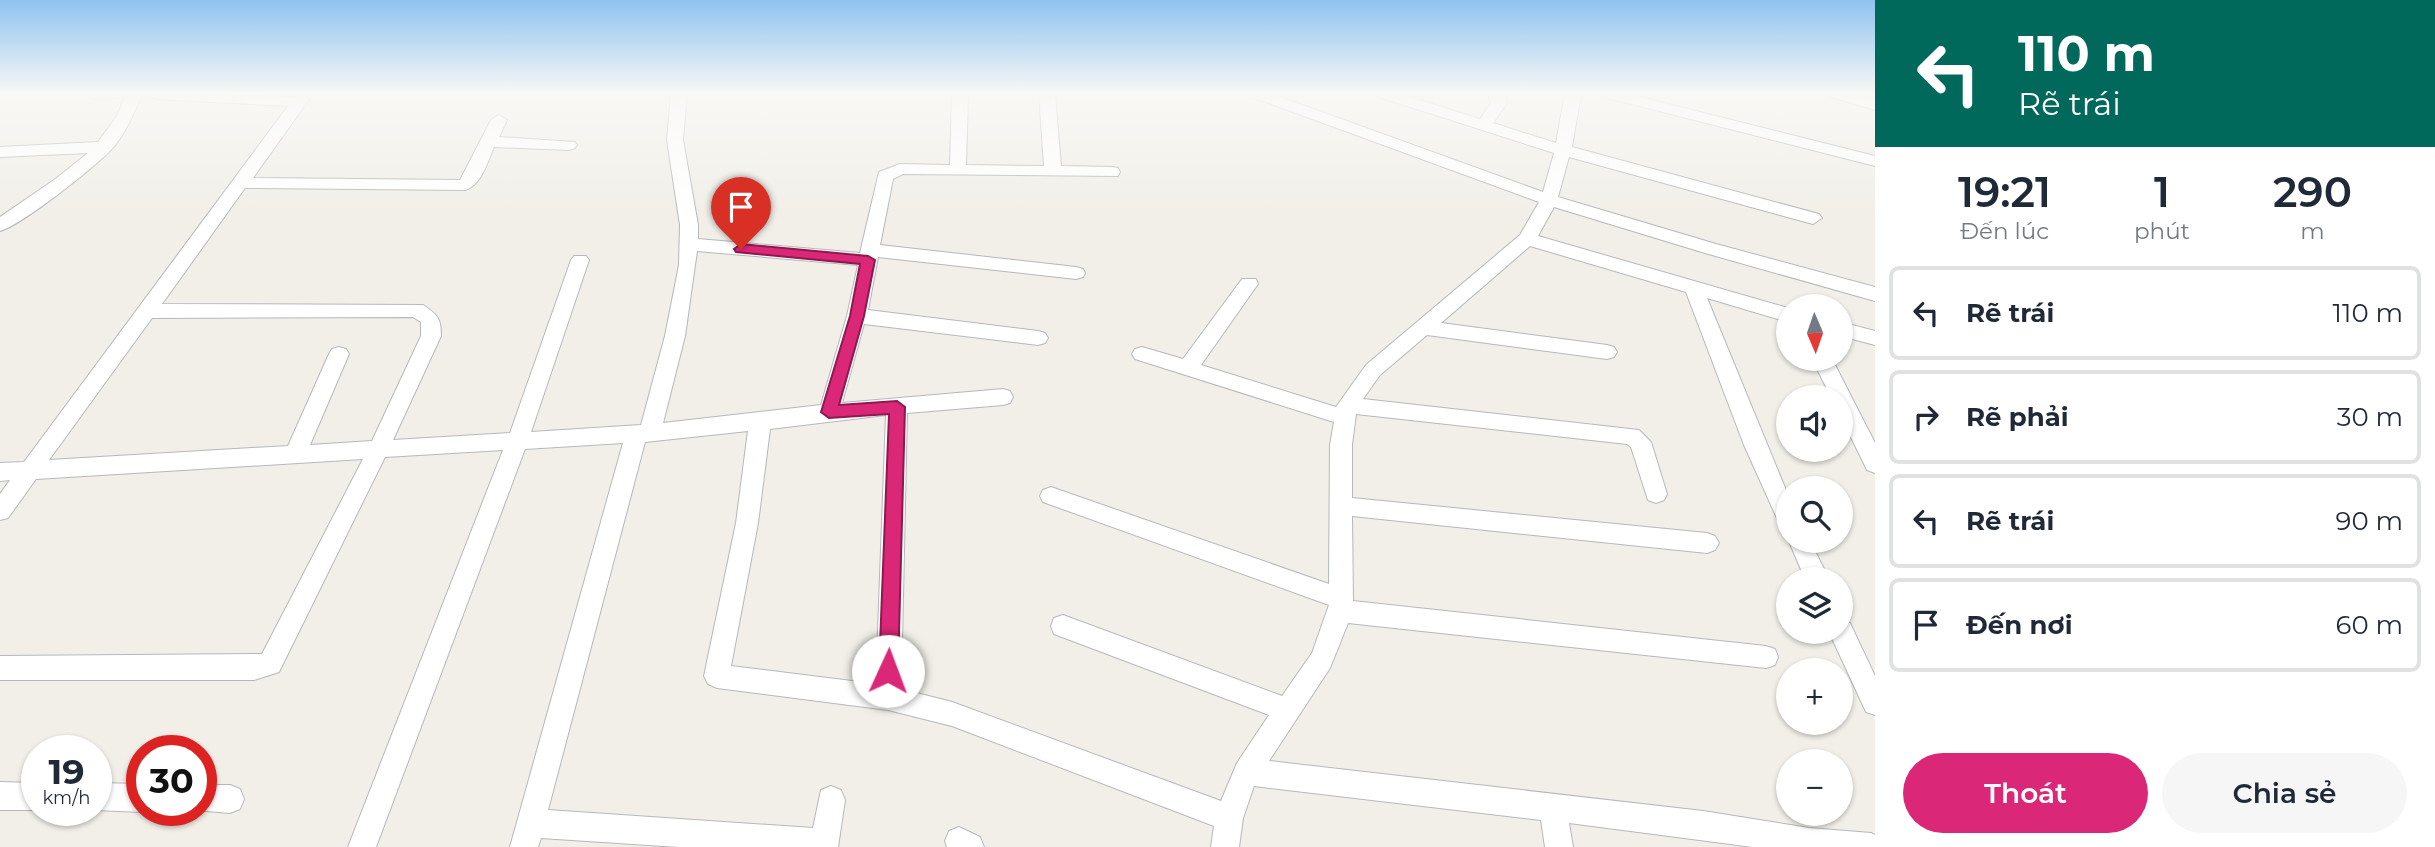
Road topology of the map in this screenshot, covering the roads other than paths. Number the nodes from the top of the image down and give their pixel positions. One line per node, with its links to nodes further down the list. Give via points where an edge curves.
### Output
1 (115, 134): 13 (street)
2 (276, 134): 20 (street)
3 (492, 134): 11 (street)
4 (676, 134): 25 (street)
5 (959, 134): 17 (street)
6 (1050, 134): 18 (street)
7 (1366, 134): 21 (street)
8 (1511, 134): 14 (street)
9 (1566, 134): 14 (street)
10 (1766, 134): 16 (street)
11 (488, 142): 12 (street); 20 (street, via 465,185)
12 (569, 145)
13 (105, 147): 15 (street); 23 (street)
14 (1563, 150): 21 (street); 22 (street)
15 (0, 152)
16 (1875, 161)
17 (958, 170): 18 (street); 26 (street, via 900,169 885,176)
18 (1053, 171): 19 (street)
19 (1111, 172)
20 (240, 183): 32 (street)
21 (1549, 200): 24 (street); 31 (street)
22 (1813, 218)
23 (0, 225)
24 (1527, 239): 30 (street); 35 (street)
25 (690, 244): 26 (street); 49 (street, via 675,336)
26 (869, 255): 28 (street); 34 (street)
27 (580, 260): 50 (street)
28 (1076, 273)
29 (1249, 284): 42 (street)
30 (1694, 289): 33 (street); 56 (street)
31 (1875, 294)
32 (147, 312): 51 (street, via 416,310 431,319 431,336); 54 (street)
33 (1776, 312)
34 (857, 316): 37 (street); 47 (street)
35 (1422, 327): 39 (street); 46 (street, via 1373,370)
36 (1853, 332): 38 (street)
37 (1038, 338)
38 (1875, 338)
39 (1607, 352)
40 (339, 354): 52 (street)
41 (1142, 354): 42 (street)
42 (1188, 368): 46 (street)
43 (1828, 371): 53 (street)
44 (1003, 397): 45 (street)
45 (897, 407): 47 (street); 67 (street)
46 (1345, 411): 57 (street, via 1632,436 1640,442); 59 (street, via 1340,445)
47 (829, 412): 48 (street)
48 (760, 422): 49 (street); 67 (street, via 747,523 717,676)
49 (643, 433): 50 (street); 78 (street)
50 (518, 440): 51 (street); 81 (street)
51 (379, 447): 52 (street); 66 (street, via 270,664 254,668)
52 (295, 454): 54 (street)
53 (1875, 464)
54 (29, 471): 55 (street); 60 (street)
55 (0, 472)
56 (1776, 491)
57 (1656, 494)
58 (1051, 496): 62 (street)
59 (1341, 506): 61 (street); 62 (street)
60 (0, 512)
61 (1707, 543)
62 (1341, 605): 65 (street); 69 (street, via 1321,660)
63 (1063, 626): 69 (street)
64 (1847, 644): 68 (street)
65 (1766, 657)
66 (0, 668)
67 (888, 698): 77 (street, via 992,727)
68 (1875, 703)
69 (1287, 710): 70 (street)
70 (1246, 772): 76 (street); 77 (street)
71 (0, 796): 72 (street)
72 (21, 797)
73 (217, 799): 74 (street)
74 (230, 799)
75 (831, 800): 80 (street)
76 (1553, 808): 79 (street); 83 (street)
77 (1229, 818): 82 (street)
78 (528, 835): 80 (street)
79 (1707, 836): 84 (street)
80 (824, 845)
81 (362, 847)
82 (1225, 847)
83 (1559, 847)
84 (1871, 847)

